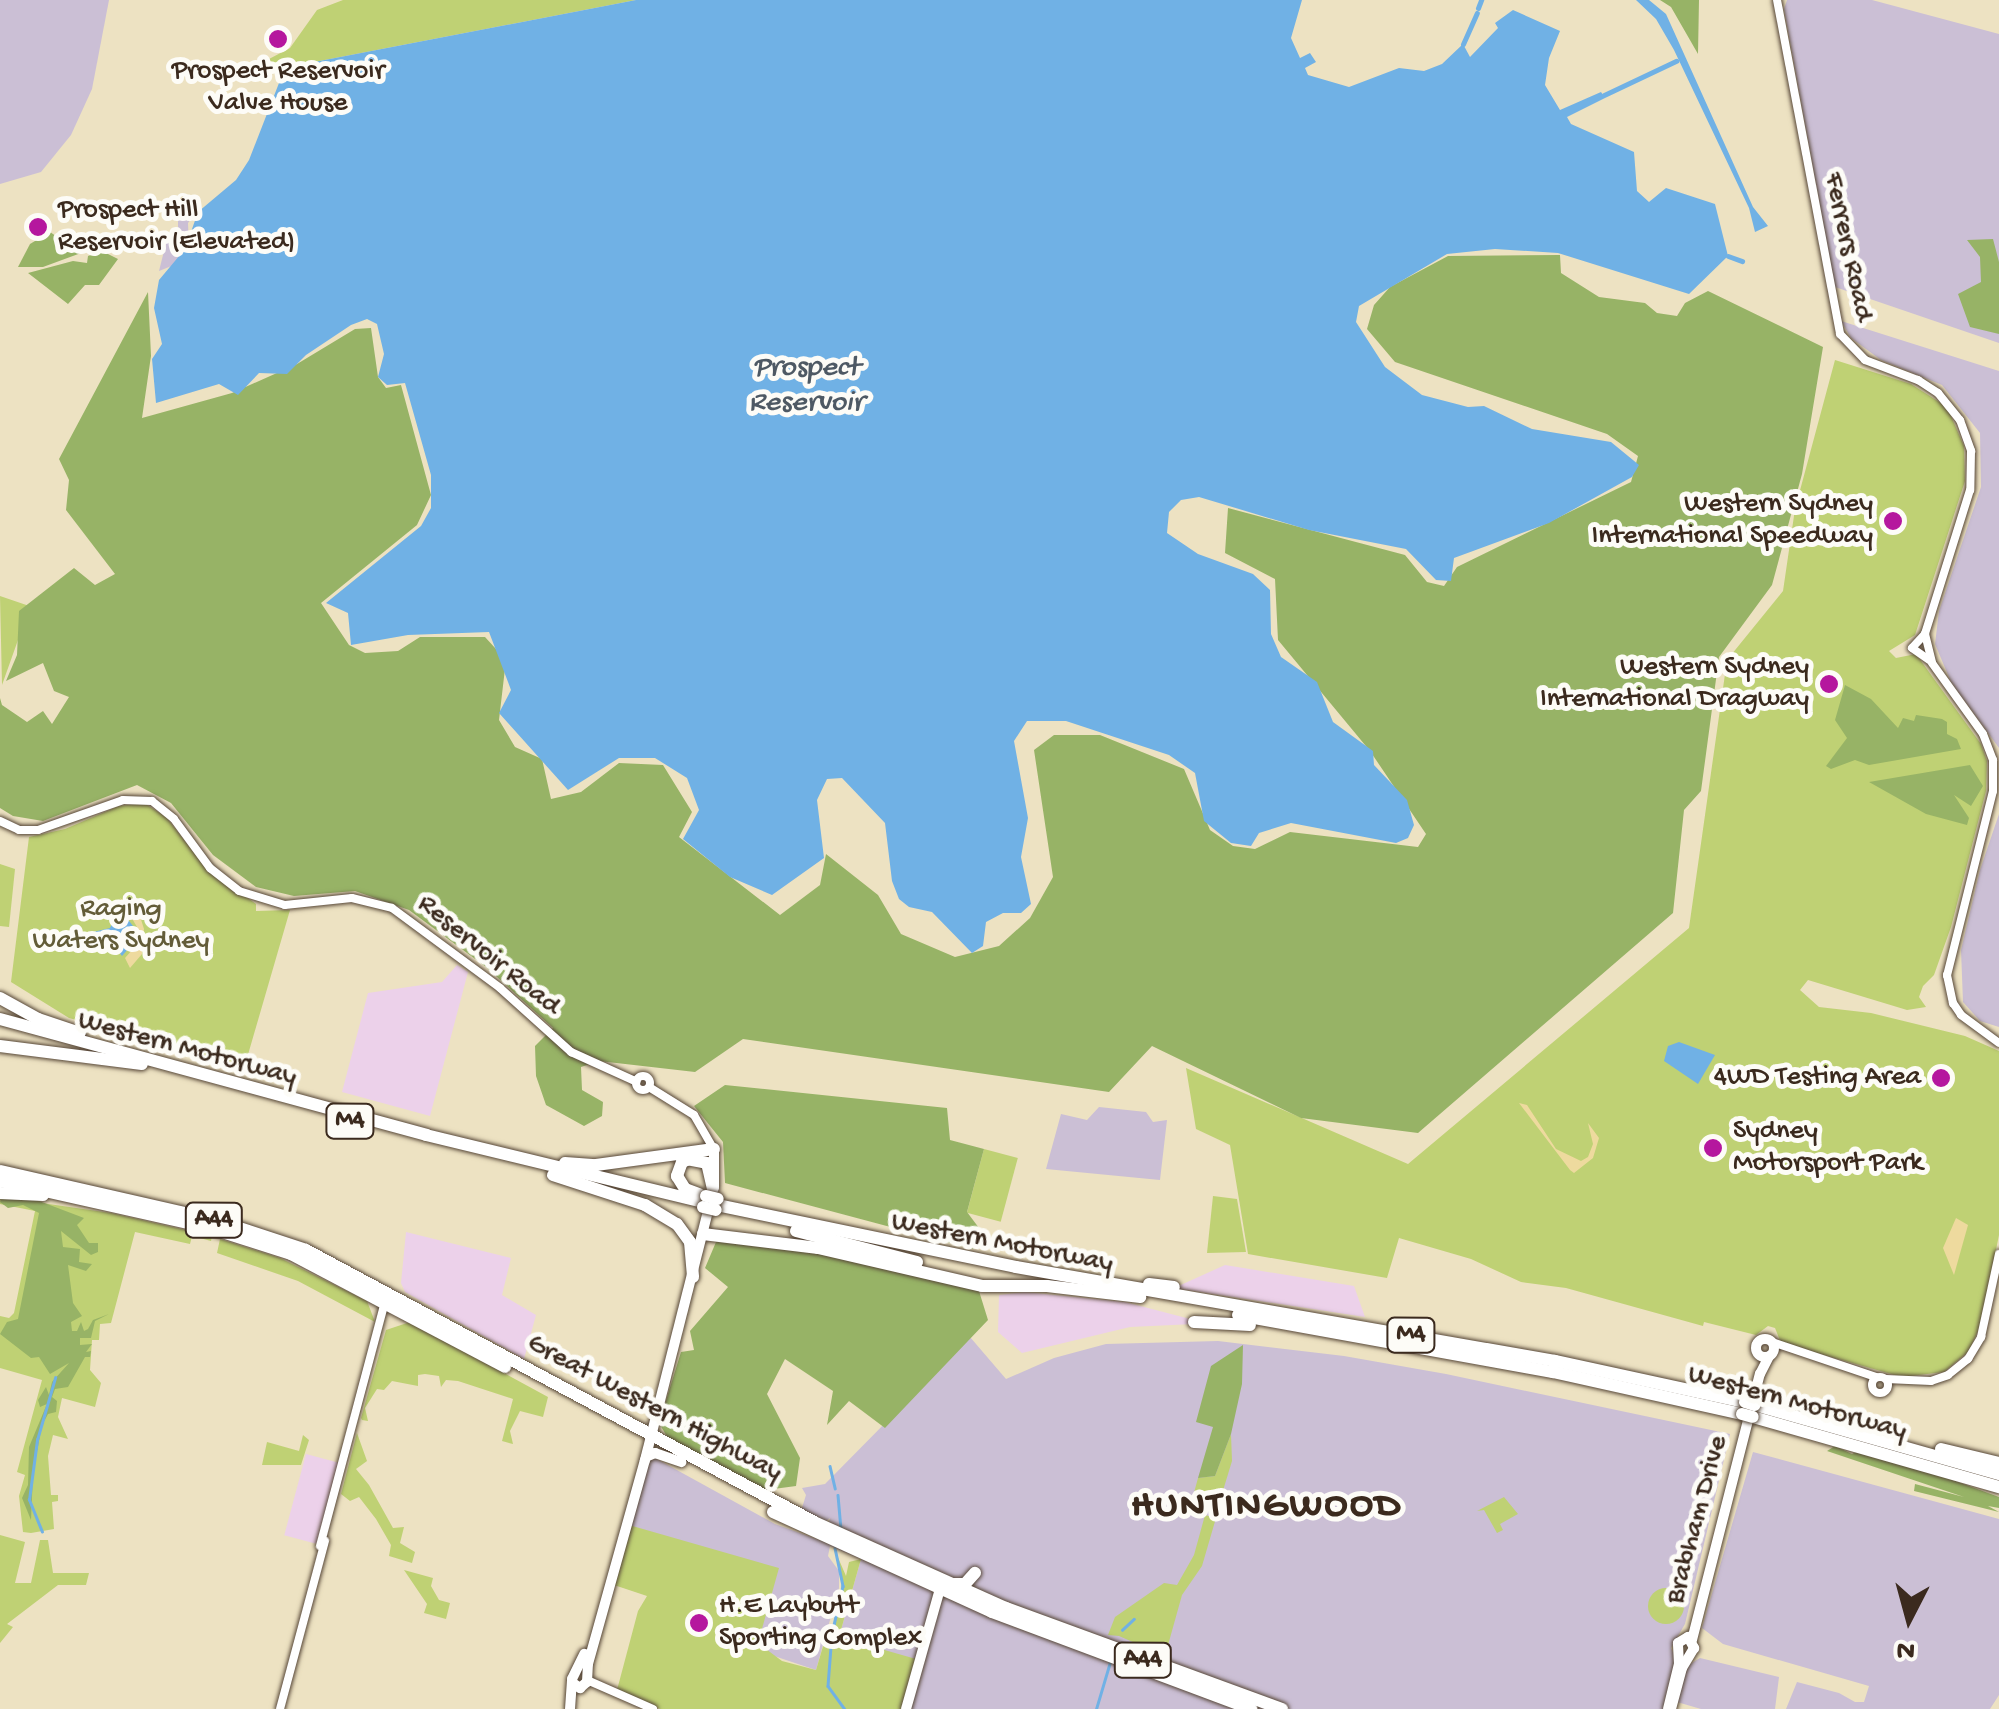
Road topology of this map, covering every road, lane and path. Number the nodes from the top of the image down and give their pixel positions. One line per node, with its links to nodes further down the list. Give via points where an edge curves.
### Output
1 (1776, 0): 2 (street, Ferrers Road, via 1840,334 1864,360 1938,393 1968,438 1970,490)
2 (1926, 634): 3 (street, Ferrers Road); 3 (street, via 1912,648)
3 (1932, 663): 7 (street, Ferrers Road, via 1984,734 1993,760 1992,791 1947,975 1961,1016)
4 (0, 822): 10 (street, Reservoir Road, via 43,830 123,800 145,799 168,813 239,891 270,903 352,898 392,908 500,988 571,1052 690,1112)
5 (0, 995): 9 (highway, via 38,1019)
6 (0, 1022): 9 (highway, Western Motorway / M4)
7 (1999, 1043)
8 (0, 1046): 9 (highway)
9 (148, 1063): 12 (highway, Western Motorway / M4)
10 (710, 1147): 11 (highway); 12 (highway, via 588,1165); 15 (main road)
11 (685, 1160): 15 (highway, via 680,1183); 15 (highway, via 707,1162)
12 (526, 1163): 15 (highway, Western Motorway / M4); 21 (highway, via 670,1218 689,1238)
13 (0, 1171): 14 (highway, Great Western Highway / A44)
14 (17, 1187): 25 (highway, Great Western Highway / A44, via 260,1243); 25 (highway, Great Western Highway / A44, via 248,1229 306,1250)
15 (711, 1201): 16 (highway, Western Motorway / M4); 17 (main road); 22 (highway, Western Motorway / M4)
16 (764, 1221): 20 (highway); 24 (highway, Western Motorway / M4)
17 (703, 1234): 18 (highway); 21 (main road)
18 (728, 1236): 21 (highway, via 706,1246); 24 (highway, via 818,1248 982,1286)
19 (1999, 1254): 30 (street, via 1981,1337 1968,1358 1939,1379 1881,1382 1794,1352)
20 (929, 1265)
21 (693, 1277): 32 (main road)
22 (1076, 1278): 23 (highway); 29 (highway, Western Motorway / M4)
23 (1174, 1286)
24 (1149, 1298): 28 (highway, Western Motorway / M4)
25 (385, 1302): 32 (highway, Great Western Highway / A44); 32 (highway, Great Western Highway / A44); 43 (street)
26 (1362, 1318): 29 (highway)
27 (1194, 1322): 28 (highway)
28 (1321, 1331): 31 (highway, Western Motorway / M4)
29 (1482, 1347): 31 (highway, Western Motorway / M4)
30 (1767, 1351): 49 (main road, Brabham Drive)
31 (1749, 1410): 33 (highway, Western Motorway / M4); 37 (highway, Western Motorway / M4)
32 (649, 1437): 34 (highway, Great Western Highway / A44); 34 (main road, via 660,1434); 40 (highway, Great Western Highway / A44, via 787,1519); 41 (main road)
33 (1876, 1438): 35 (highway); 36 (highway, Western Motorway / M4)
34 (673, 1449): 38 (highway, Great Western Highway / A44)
35 (1999, 1463)
36 (1999, 1474)
37 (1999, 1487)
38 (896, 1560): 39 (highway, via 958,1585); 42 (highway, Great Western Highway / A44, via 1021,1614)
39 (975, 1573)
40 (940, 1590): 47 (main road); 48 (highway, Great Western Highway / A44)
41 (581, 1681): 44 (main road); 45 (street); 46 (street)
42 (1278, 1708)
43 (280, 1709)
44 (572, 1709)
45 (644, 1709)
46 (653, 1709)
47 (906, 1709)
48 (1251, 1709)
49 (1670, 1709)

